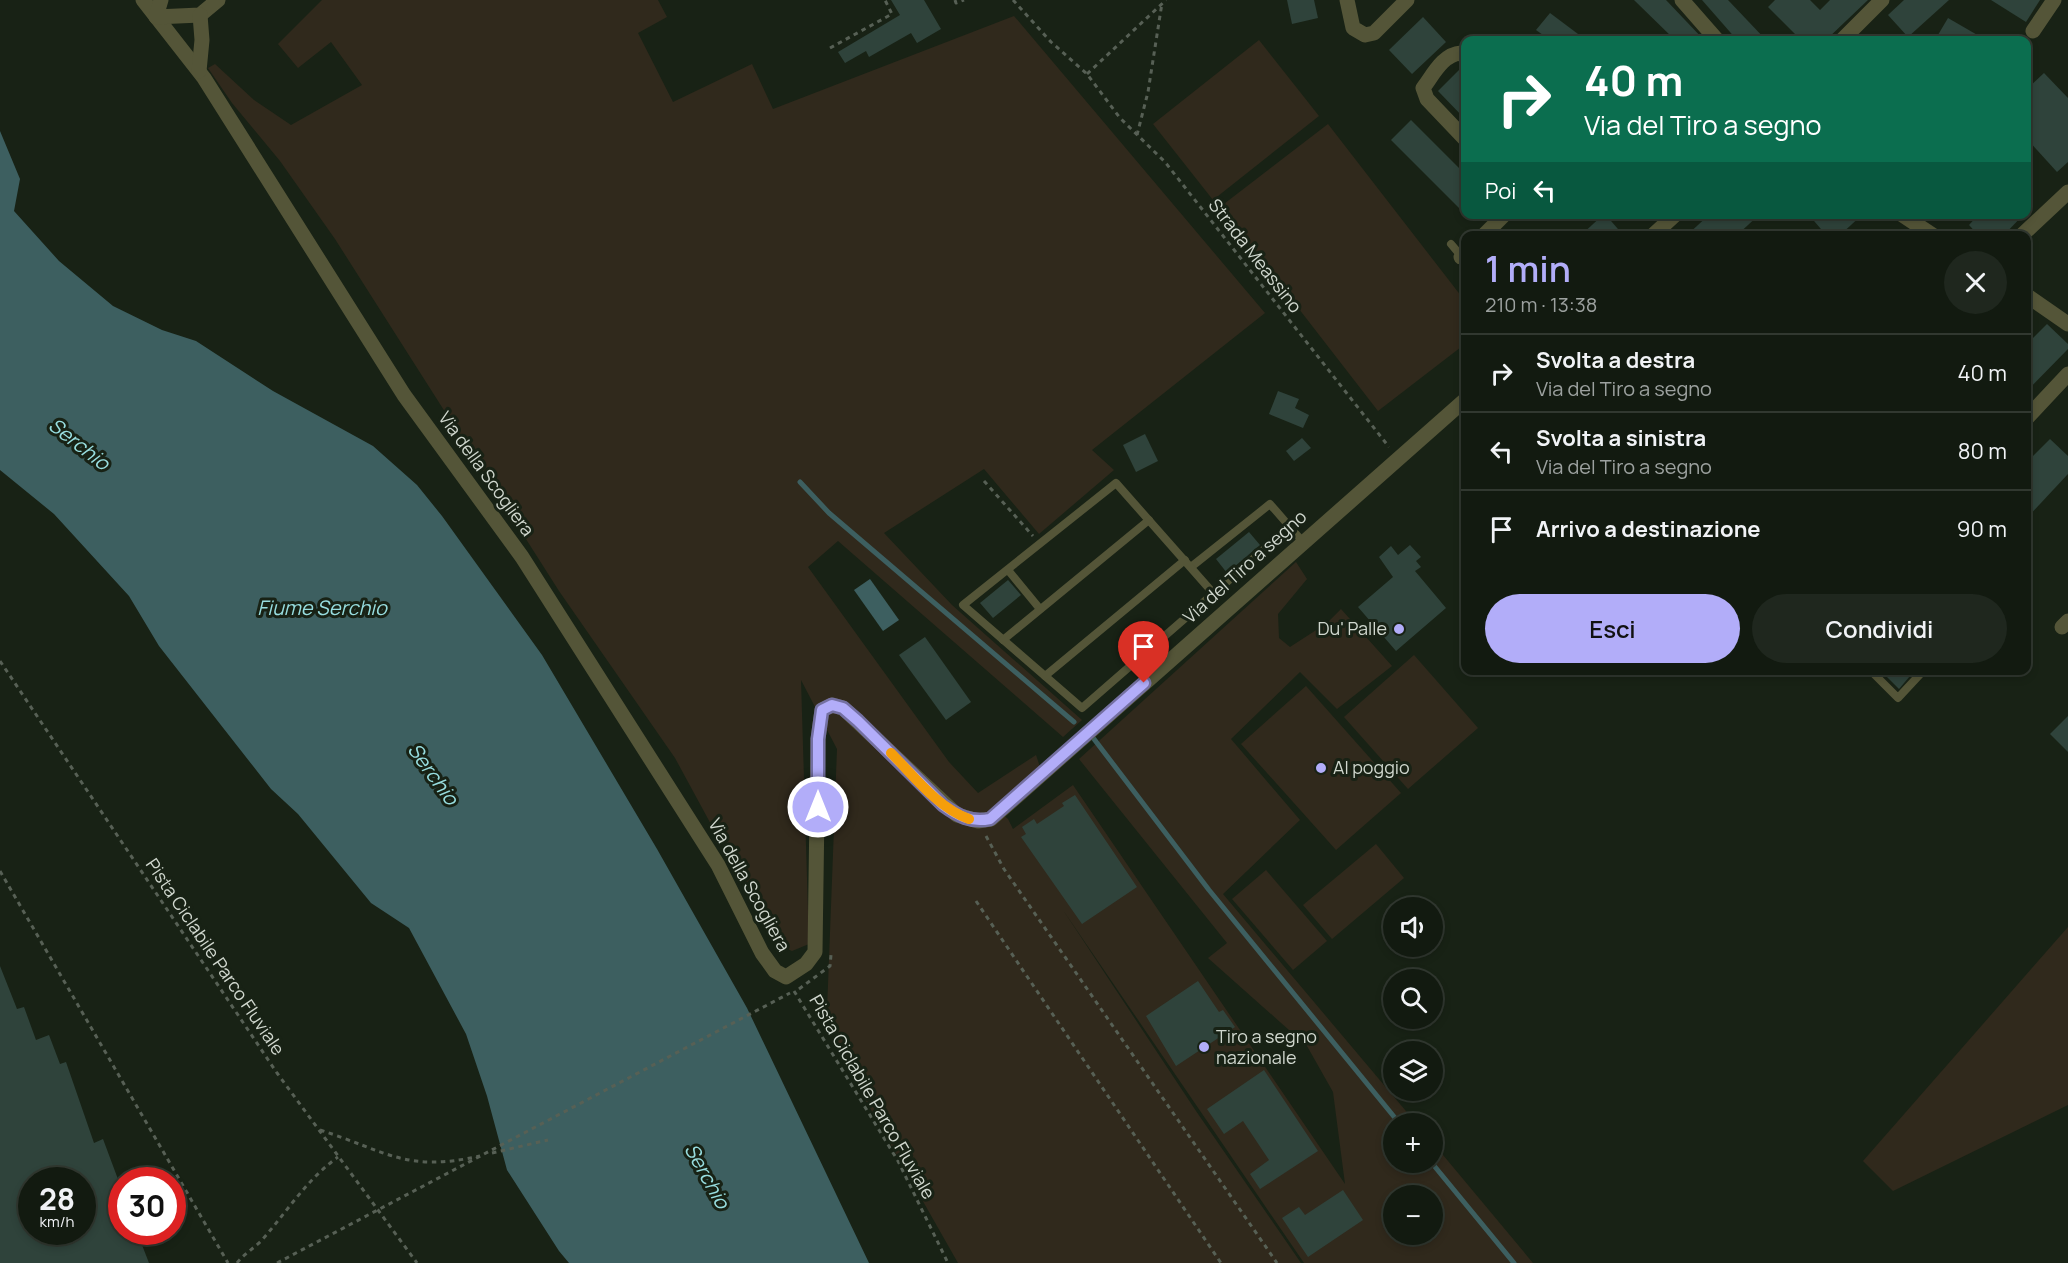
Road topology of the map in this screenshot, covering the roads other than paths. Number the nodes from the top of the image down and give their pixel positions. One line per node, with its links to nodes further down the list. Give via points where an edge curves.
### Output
1 (143, 0): 12 (street, Via della Scogliera)
2 (161, 0): 12 (street)
3 (170, 0): 10 (street)
4 (218, 0): 11 (street)
5 (1347, 0): 6 (street, via 1353,28 1365,35 1374,33)
6 (1407, 0)
7 (1682, 0): 14 (street)
8 (1882, 0): 15 (street)
9 (2054, 0): 13 (street)
10 (180, 15): 11 (street); 12 (street)
11 (200, 15): 17 (street)
12 (156, 17): 17 (street, Via della Scogliera)
13 (2033, 31)
14 (1714, 36)
15 (1846, 36)
16 (1461, 53): 18 (street, via 1448,58 1423,88 1427,99)
17 (199, 71): 46 (street, Via della Scogliera, via 404,395 522,557 615,702 718,865 762,953 776,971 786,977 806,964 814,952 818,739 822,710 832,705 843,708 943,805 957,815)
18 (1461, 135)
19 (2068, 192): 26 (street)
20 (1500, 219): 23 (street)
21 (1671, 219): 24 (street)
22 (1908, 219): 25 (street)
23 (1488, 231)
24 (1657, 231)
25 (1926, 231)
26 (2026, 231)
27 (1451, 244): 28 (lane)
28 (1461, 254)
29 (2031, 298): 30 (street)
30 (2068, 324)
31 (2068, 374): 33 (street)
32 (1461, 403): 36 (street, Via del Tiro a segno)
33 (2031, 414)
34 (1149, 520): 37 (lane); 39 (lane, via 1116,483); 41 (lane)
35 (1290, 527): 36 (lane); 38 (lane, via 1269,504); 40 (lane)
36 (1303, 542): 46 (street, Via del Tiro a segno)
37 (1185, 560): 38 (lane); 45 (lane)
38 (1191, 567): 40 (lane)
39 (1008, 570): 41 (lane); 42 (lane, via 963,605)
40 (1214, 594): 45 (lane, via 1082,708)
41 (1040, 609): 42 (lane)
42 (1003, 640): 45 (lane)
43 (1875, 675): 44 (lane, via 1898,698)
44 (1919, 675)
45 (1045, 676)
46 (984, 820)

